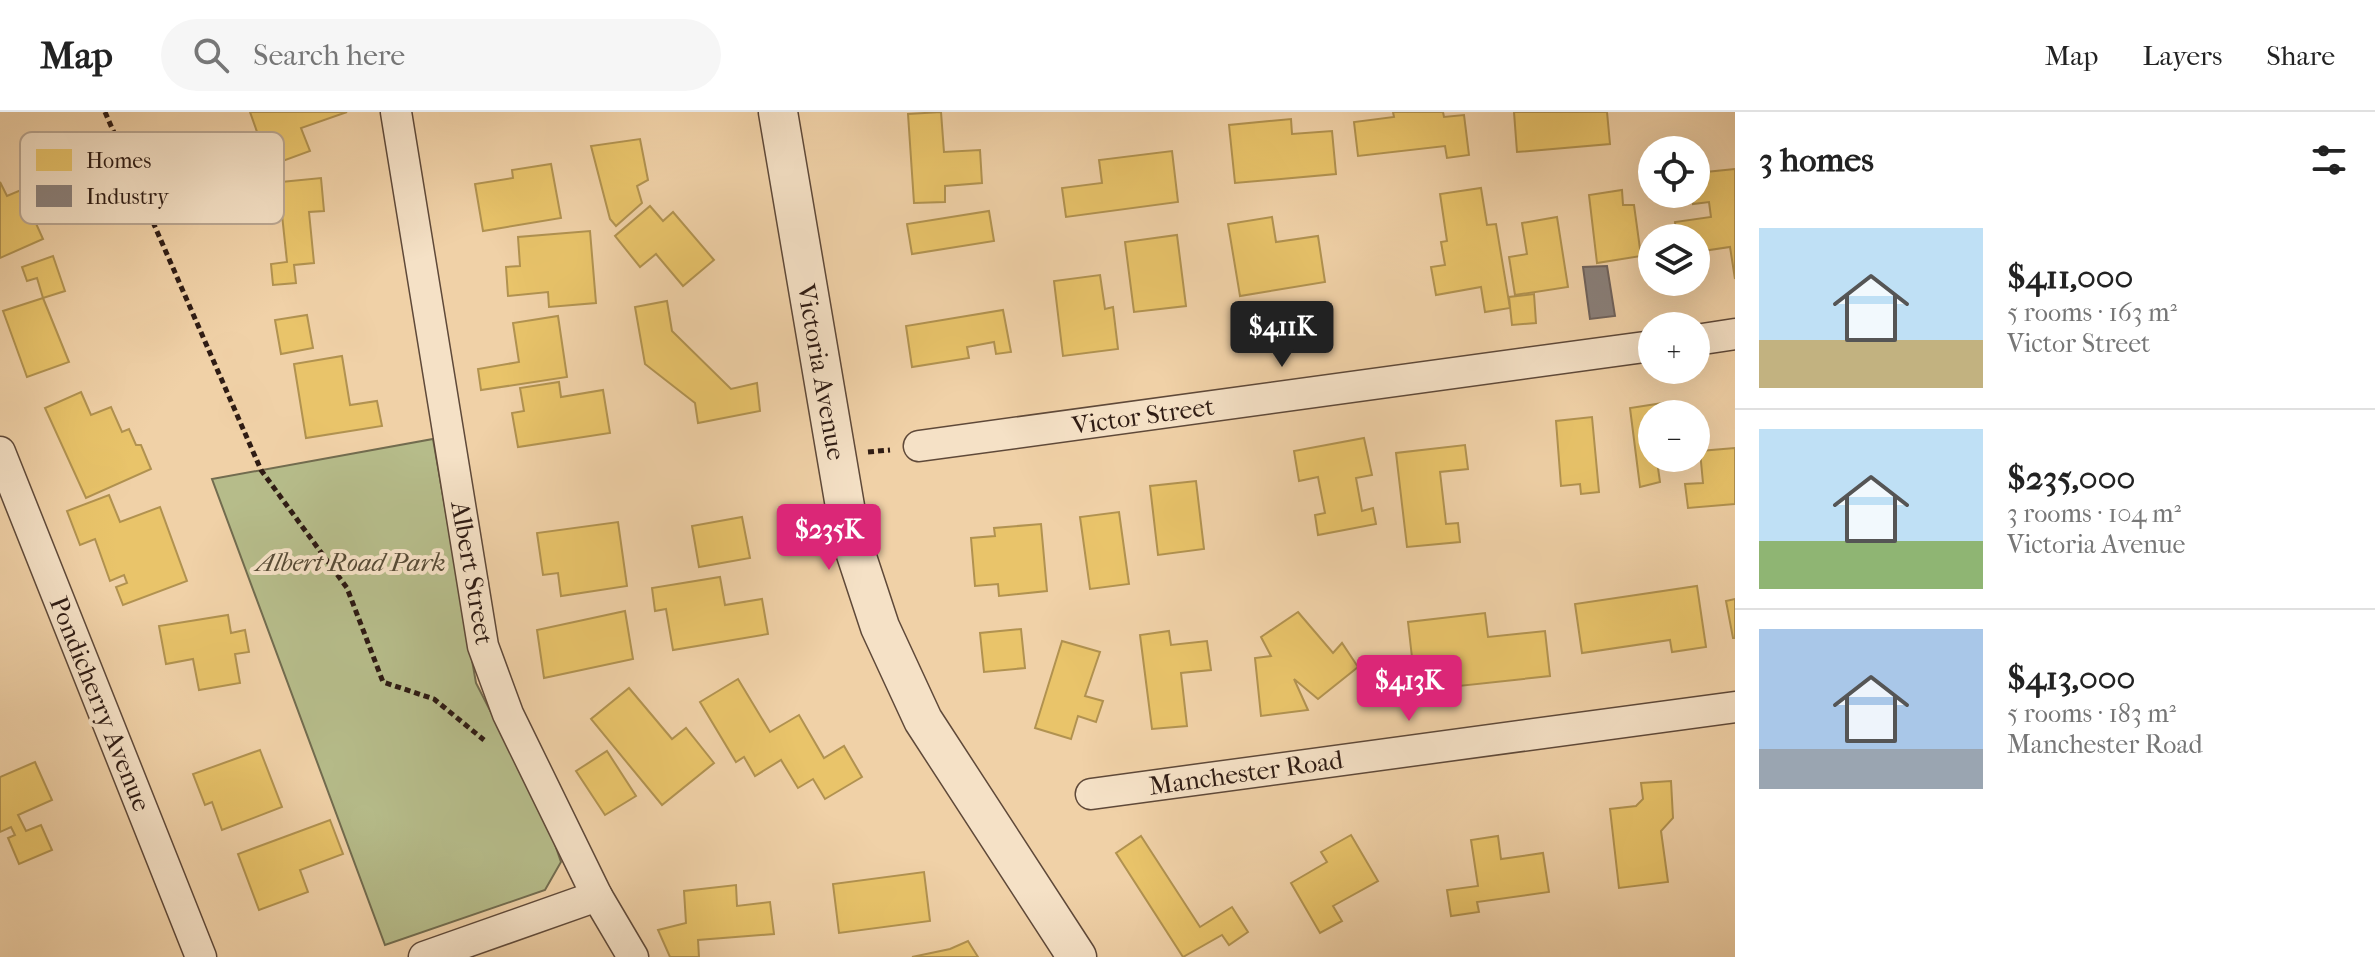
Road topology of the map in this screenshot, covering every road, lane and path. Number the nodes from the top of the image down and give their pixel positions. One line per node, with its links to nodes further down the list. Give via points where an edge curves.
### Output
1 (105, 112): 4 (path)
2 (396, 112): 14 (street, Albert Street, via 483,646 508,714)
3 (778, 112): 18 (street, Victoria Avenue, via 850,536 880,627 923,720)
4 (114, 132)
5 (154, 224): 12 (path, via 261,470 347,588 383,682 434,699)
6 (1735, 334): 7 (street)
7 (1710, 338)
8 (1638, 348): 9 (street, Victor Street)
9 (919, 446)
10 (0, 452): 15 (street, Pondicherry Avenue)
11 (1735, 707): 13 (street, Manchester Road)
12 (486, 742)
13 (1091, 794)
14 (597, 896): 16 (street); 17 (street, Albert Street)
15 (201, 957)
16 (424, 957)
17 (633, 957)
18 (1077, 957)

